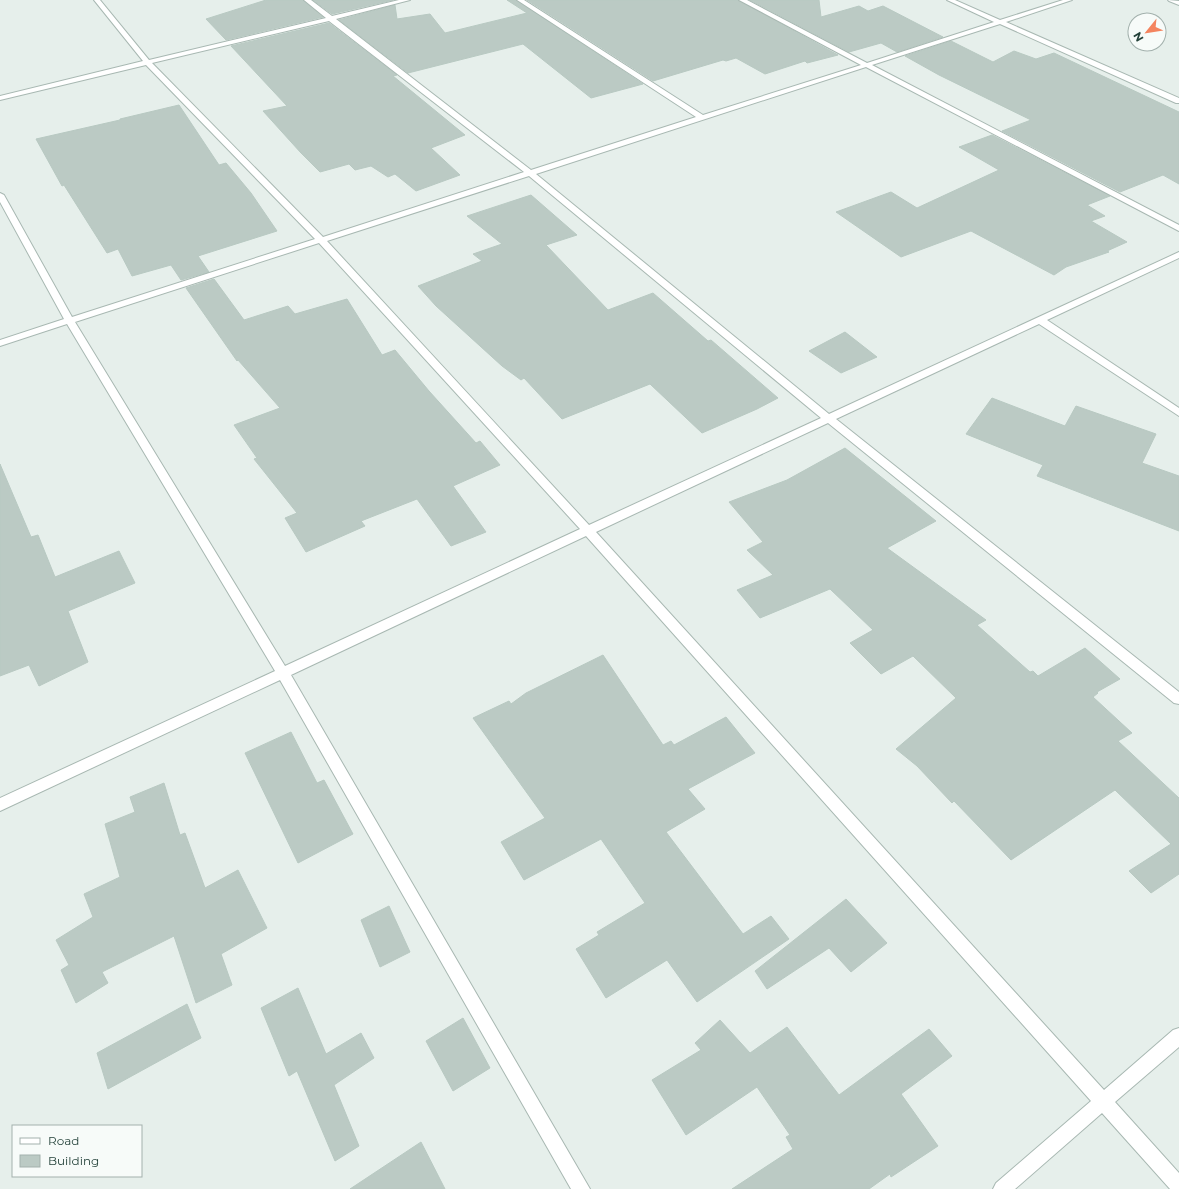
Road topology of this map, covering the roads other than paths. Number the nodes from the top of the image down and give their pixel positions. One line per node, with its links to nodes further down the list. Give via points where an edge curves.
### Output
1 (97, 0): 12 (street)
2 (307, 0): 10 (street)
3 (407, 0): 10 (street)
4 (520, 0): 16 (street)
5 (742, 0): 13 (street)
6 (950, 0): 11 (street)
7 (1070, 0): 11 (street)
8 (1171, 0): 9 (street)
9 (1179, 3)
10 (330, 18): 12 (street); 17 (street)
11 (1000, 22): 13 (street); 15 (street)
12 (147, 62): 14 (street); 20 (street)
13 (868, 65): 16 (street); 19 (street)
14 (0, 98)
15 (1179, 101)
16 (702, 118): 17 (street)
17 (530, 173): 20 (street); 26 (street)
18 (0, 195): 23 (street)
19 (1179, 228)
20 (321, 240): 23 (street); 27 (street)
21 (1179, 255): 22 (street)
22 (1040, 320): 25 (street); 26 (street)
23 (70, 321): 24 (street); 28 (street)
24 (0, 343)
25 (1179, 413)
26 (828, 419): 27 (street); 29 (street)
27 (588, 530): 28 (street); 32 (street)
28 (283, 674): 30 (street); 34 (street)
29 (1179, 699)
30 (0, 805)
31 (1179, 1036): 32 (street)
32 (1102, 1102): 33 (street); 35 (street)
33 (1179, 1186)
34 (581, 1189)
35 (1002, 1189)

